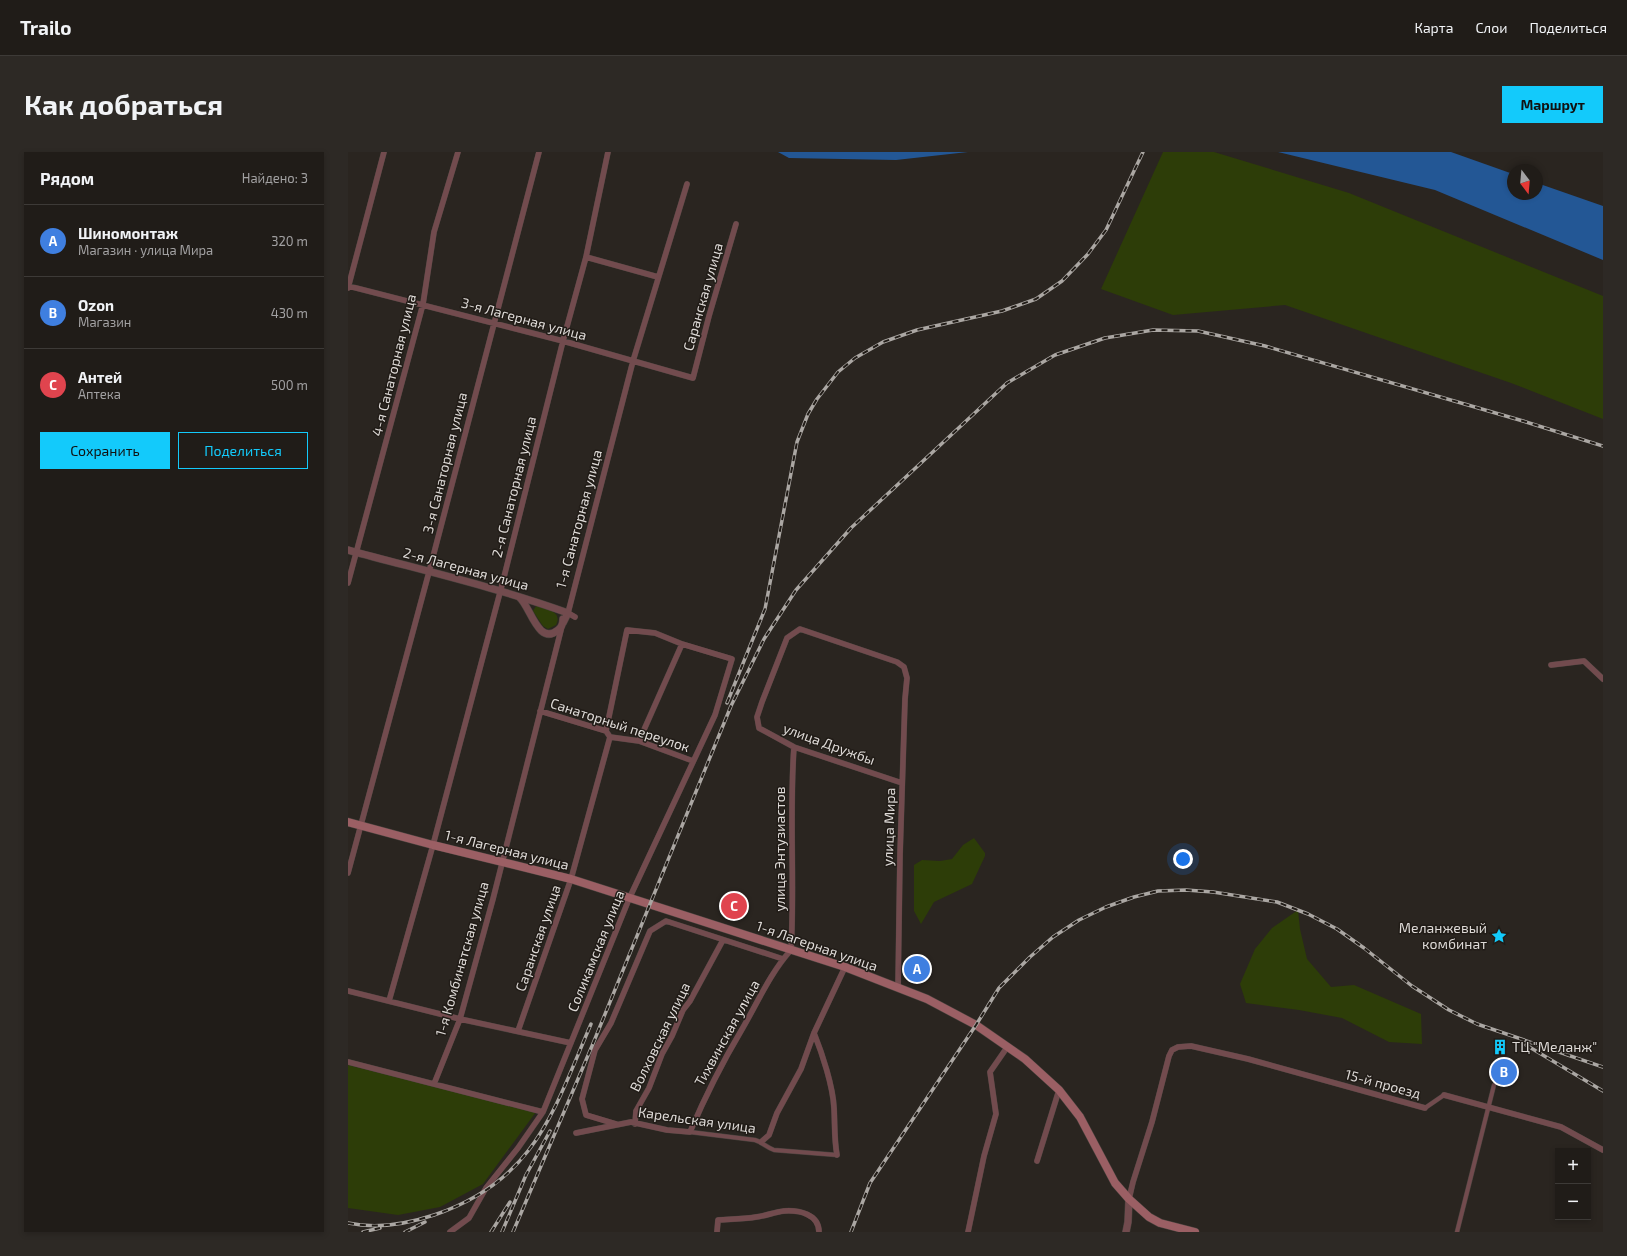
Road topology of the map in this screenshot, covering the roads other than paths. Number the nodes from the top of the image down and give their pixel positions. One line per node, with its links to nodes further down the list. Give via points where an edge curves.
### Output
1 (384, 152): 9 (street)
2 (458, 152): 10 (street, 4-я Санаторная улица, via 434,232)
3 (539, 152): 11 (street, 3-я Санаторная улица)
4 (608, 154): 7 (street, 2-я Санаторная улица)
5 (687, 184): 8 (street, 1-я Санаторная улица)
6 (736, 224): 14 (street, Саранская улица)
7 (586, 258): 8 (street); 12 (street, 2-я Санаторная улица)
8 (658, 277): 13 (street, 1-я Санаторная улица)
9 (348, 287): 10 (street, 3-я Лагерная улица)
10 (423, 304): 11 (street, 3-я Лагерная улица); 16 (street, 4-я Санаторная улица)
11 (494, 323): 12 (street, 3-я Лагерная улица); 17 (street, 3-я Санаторная улица)
12 (563, 341): 13 (street, 3-я Лагерная улица); 19 (street, 2-я Санаторная улица)
13 (633, 360): 14 (street, 3-я Лагерная улица); 22 (street, 1-я Санаторная улица)
14 (693, 378)
15 (348, 550): 16 (street, 2-я Лагерная улица)
16 (356, 552): 17 (street, 2-я Лагерная улица); 18 (street, 4-я Санаторная улица)
17 (429, 572): 19 (street, 2-я Лагерная улица); 37 (street, 3-я Санаторная улица)
18 (348, 583)
19 (500, 591): 20 (street, 2-я Лагерная улица); 38 (street, 2-я Санаторная улица)
20 (519, 597): 21 (street, 2-я Лагерная улица); 24 (street, via 542,631 554,633)
21 (555, 608): 22 (street, 2-я Лагерная улица); 24 (street, via 561,614)
22 (568, 613): 23 (street, 2-я Лагерная улица); 24 (street, 1-я Санаторная улица)
23 (575, 617)
24 (563, 623): 28 (street, 1-я Санаторная улица)
25 (682, 644): 30 (street, via 655,633 627,630); 32 (street); 34 (street, Соликамская улица, via 732,659 715,714)
26 (1551, 665): 27 (street, via 1584,661)
27 (1603, 680)
28 (540, 712): 30 (street, Санаторный переулок); 39 (street, 1-я Санаторная улица)
29 (757, 717): 33 (street, улица Дружбы, via 759,728); 35 (street, улица Мира, via 787,638 800,630 897,662 904,668 906,678)
30 (606, 731): 31 (street, Санаторный переулок)
31 (610, 737): 32 (street, Санаторный переулок); 41 (street, Саранская улица)
32 (639, 741): 34 (street, Санаторный переулок)
33 (794, 747): 35 (street, улица Дружбы); 44 (street, улица Энтузиастов, via 791,787)
34 (693, 761): 42 (street, Соликамская улица)
35 (902, 783): 47 (street, улица Мира)
36 (348, 822): 37 (main road, 1-я Лагерная улица)
37 (361, 825): 38 (main road, 1-я Лагерная улица); 40 (street, 3-я Санаторная улица)
38 (433, 845): 39 (main road, 1-я Лагерная улица); 49 (street, 2-я Санаторная улица)
39 (502, 861): 41 (main road, 1-я Лагерная улица); 50 (street, 1-я Комбинатская улица)
40 (348, 873)
41 (571, 879): 42 (main road, 1-я Лагерная улица); 51 (street, Саранская улица)
42 (629, 899): 44 (main road, 1-я Лагерная улица); 53 (street, Соликамская улица)
43 (723, 940): 45 (street); 63 (street, Волховская улица, via 683,1010 649,1088 636,1111); 64 (street, via 666,921 650,931 611,1023 595,1050 582,1099 586,1115)
44 (791, 950): 45 (street, Тихвинская улица); 46 (main road, 1-я Лагерная улица)
45 (783, 959): 65 (street, Тихвинская улица, via 734,1040)
46 (845, 967): 47 (main road, 1-я Лагерная улица); 52 (street)
47 (898, 988): 54 (main road, 1-я Лагерная улица, via 952,1012)
48 (348, 991): 49 (street)
49 (388, 1001): 50 (street)
50 (460, 1019): 51 (street); 56 (street, 1-я Комбинатская улица)
51 (518, 1031): 53 (street)
52 (814, 1033): 67 (street, via 801,1069 777,1113 769,1135); 69 (street, via 833,1101)
53 (571, 1043): 62 (street, Соликамская улица)
54 (1008, 1046): 58 (main road, 1-я Лагерная улица); 75 (street, via 990,1072 996,1114)
55 (348, 1062): 56 (street)
56 (434, 1084): 62 (street)
57 (1494, 1085): 61 (street)
58 (1059, 1090): 70 (street); 71 (main road, 1-я Лагерная улица, via 1080,1117 1115,1183)
59 (1444, 1095): 60 (street, 15-й проезд); 61 (street, 15-й проезд)
60 (1425, 1108): 71 (street, 15-й проезд, via 1226,1054 1190,1046 1178,1047 1172,1050 1169,1056)
61 (1489, 1108): 68 (street, 15-й проезд, via 1561,1127); 78 (street)
62 (543, 1112): 72 (street, Соликамская улица, via 486,1188 469,1218)
63 (635, 1124): 64 (street, Карельская улица, via 631,1122); 65 (street, Карельская улица)
64 (618, 1125): 66 (street, Карельская улица)
65 (690, 1132): 67 (street, Карельская улица)
66 (576, 1133)
67 (760, 1142): 69 (street, Карельская улица, via 774,1150)
68 (1603, 1150)
69 (837, 1155)
70 (1037, 1161)
71 (1129, 1199): 76 (street); 77 (main road, 1-я Лагерная улица, via 1160,1223)
72 (450, 1232)
73 (718, 1232): 74 (street, via 718,1220 757,1217 785,1211 808,1214 816,1219)
74 (819, 1232)
75 (968, 1232)
76 (1126, 1232)
77 (1194, 1232)
78 (1457, 1232)

